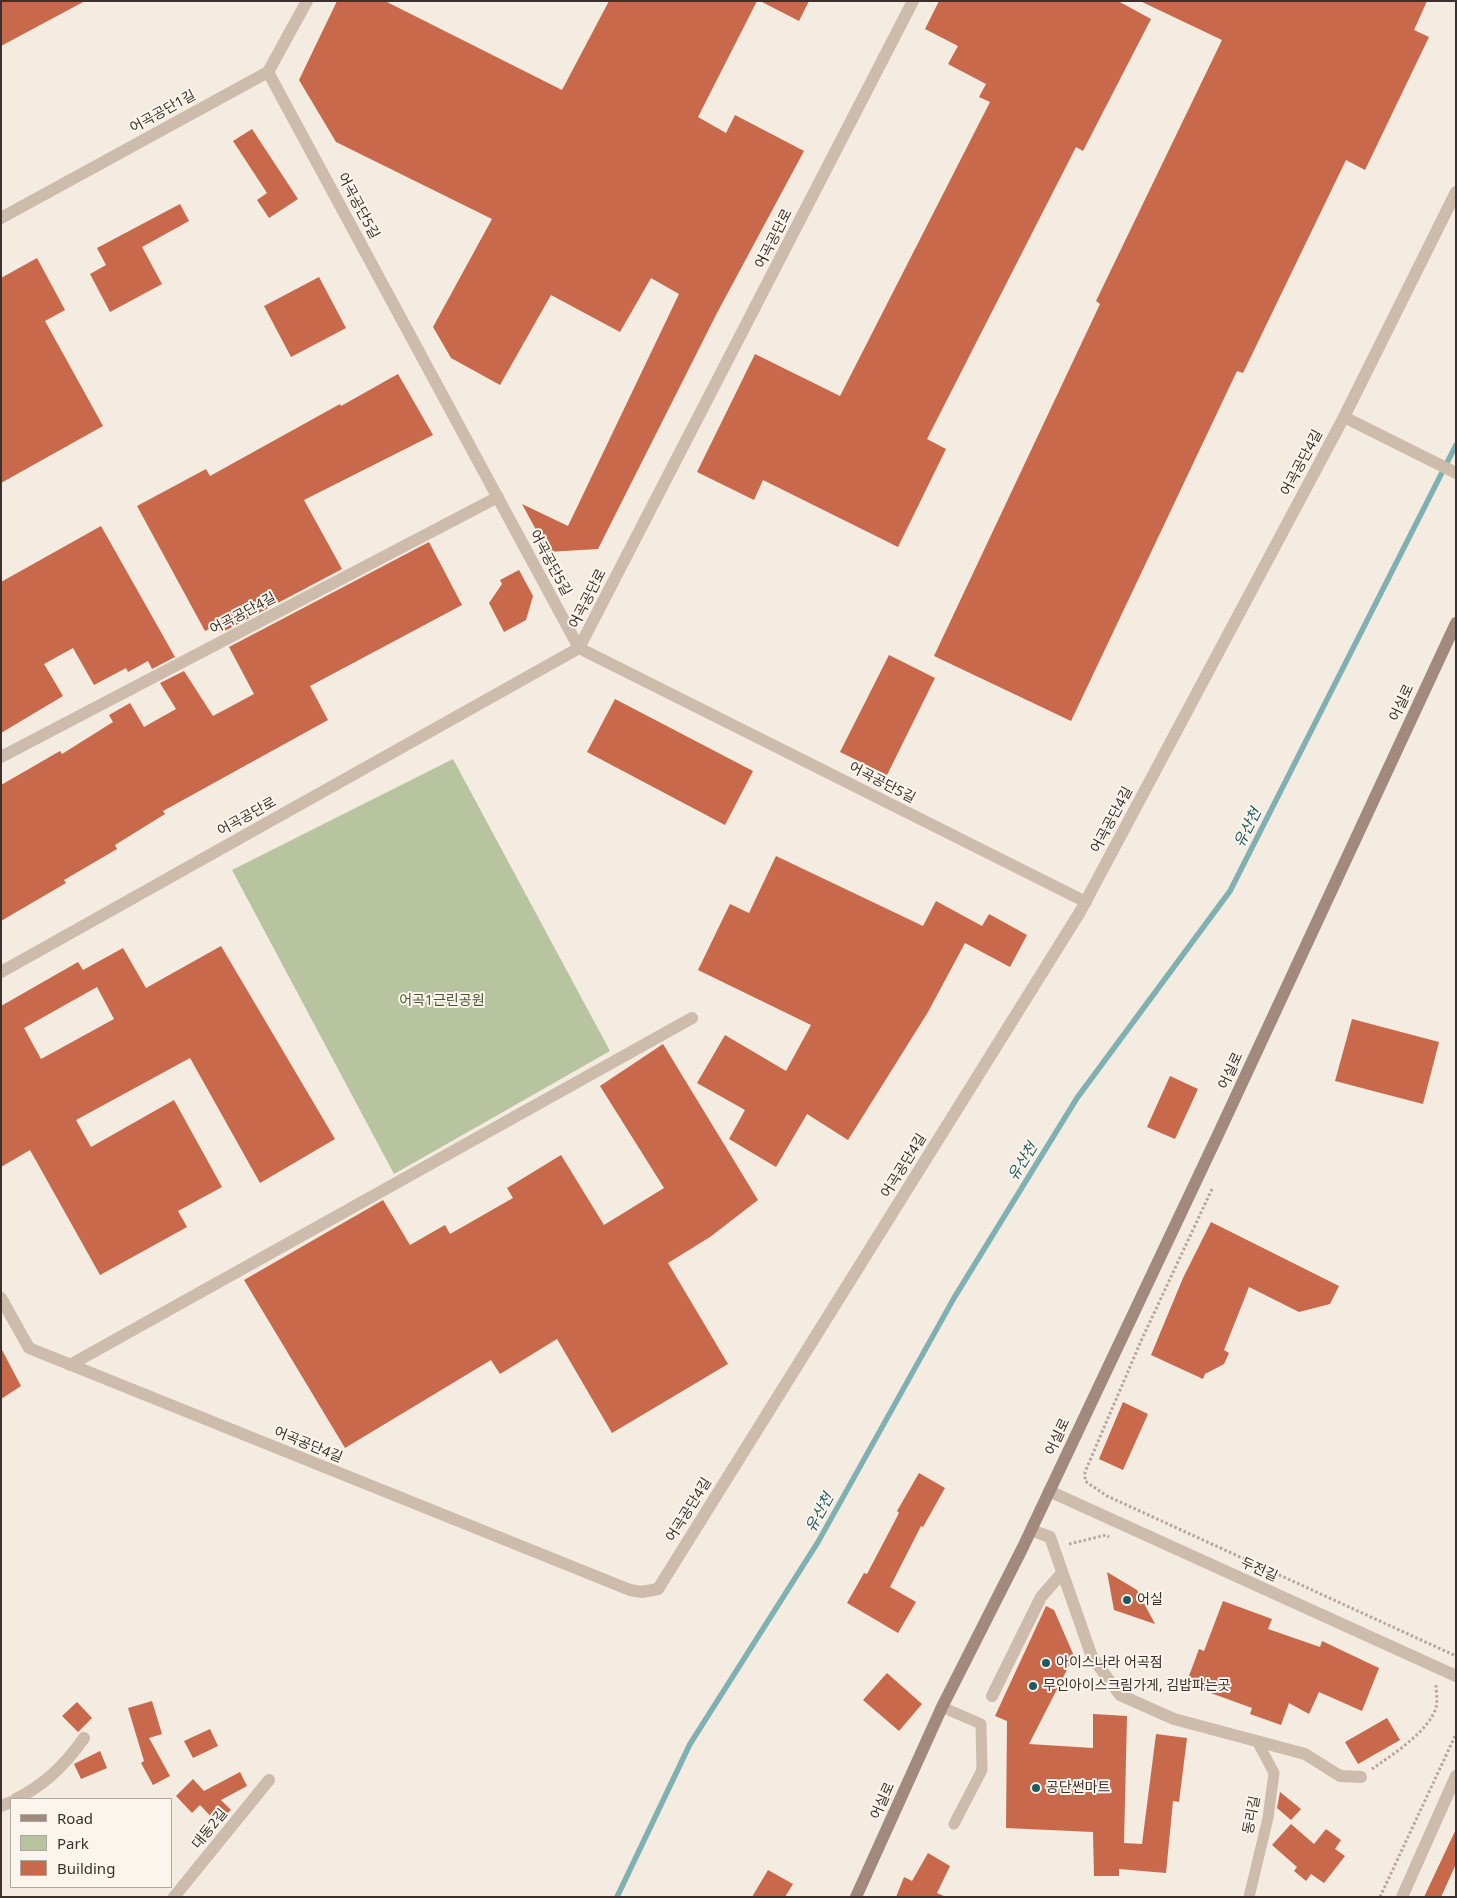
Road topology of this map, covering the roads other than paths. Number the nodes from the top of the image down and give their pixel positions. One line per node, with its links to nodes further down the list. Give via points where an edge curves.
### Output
1 (307, 1): 3 (street)
2 (913, 1): 10 (street, 어곡공단로)
3 (268, 72): 5 (street, 어곡공단1길); 8 (street, 어곡공단5길)
4 (1456, 192): 6 (street, 어곡공단4길)
5 (1, 218)
6 (1344, 417): 7 (street); 12 (street, 어곡공단4길)
7 (1456, 473)
8 (498, 497): 10 (street, 어곡공단5길); 11 (street, 어곡공단4길)
9 (1456, 623): 17 (main road, 어실로)
10 (579, 648): 12 (street, 어곡공단5길); 13 (street, 어곡공단로)
11 (1, 757)
12 (1086, 902): 16 (street, 어곡공단4길, via 658,1589 630,1590)
13 (1, 972)
14 (692, 1018): 16 (street)
15 (1, 1298): 16 (street, 어곡공단4길, via 29,1348)
16 (70, 1365)
17 (1049, 1491): 18 (main road, 어실로); 20 (street, 두전길)
18 (1031, 1530): 19 (street, via 1050,1537); 22 (main road, 어실로)
19 (1062, 1573): 21 (street, via 1040,1597); 24 (street, via 1092,1657 1120,1694 1174,1719)
20 (1456, 1676)
21 (992, 1696)
22 (942, 1707): 29 (lane, via 981,1724 982,1770); 31 (main road, 어실로)
23 (84, 1738): 28 (street, via 60,1769)
24 (1257, 1741): 26 (street, via 1305,1754 1340,1776); 32 (lane, 동리길, via 1274,1773 1268,1818)
25 (1456, 1776): 33 (street)
26 (1361, 1777)
27 (269, 1780): 30 (street, 대동2길)
28 (18, 1798)
29 (954, 1824)
30 (174, 1897)
31 (856, 1897)
32 (1249, 1897)
33 (1402, 1897)

